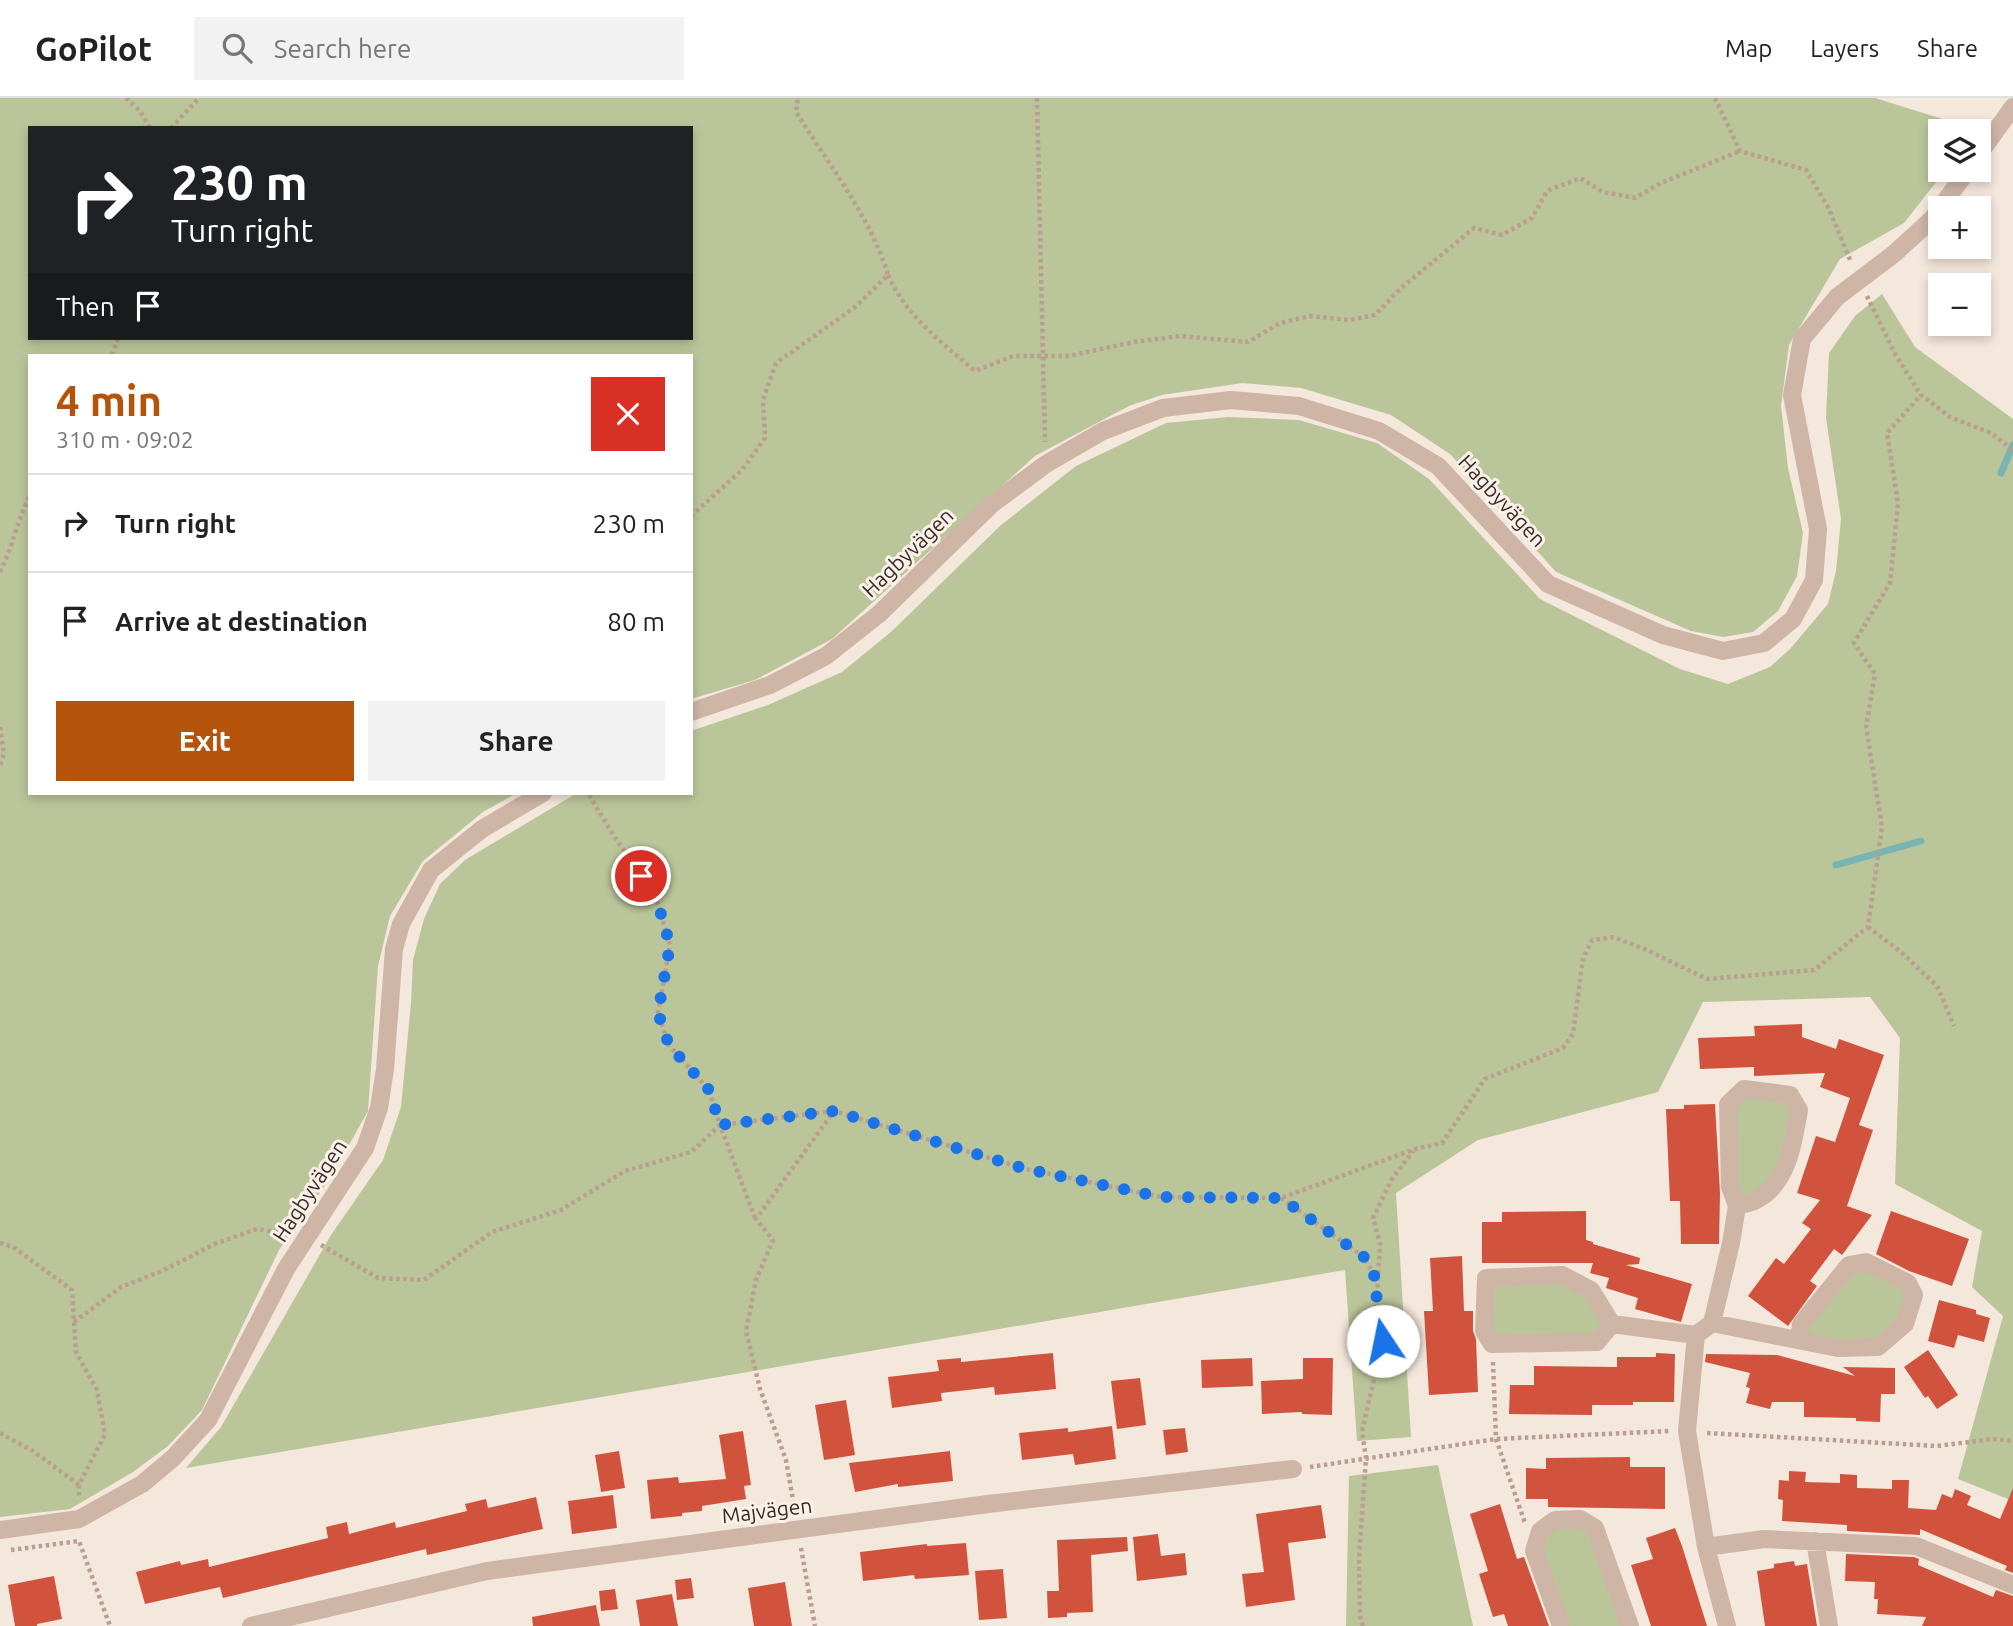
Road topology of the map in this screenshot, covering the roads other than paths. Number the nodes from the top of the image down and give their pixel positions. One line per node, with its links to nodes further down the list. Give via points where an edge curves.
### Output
1 (2013, 107): 2 (street)
2 (1991, 137)
3 (1959, 182): 4 (street, Hagbyvägen, via 1932,219 1837,297 1802,340 1792,394 1818,529 1814,580 1793,619 1763,643 1723,651 1663,635 1548,584 1438,466 1378,431 1299,406 1231,400 1163,408 1103,431 1046,464 992,504 879,614 826,656 770,685)
4 (693, 711)
5 (539, 795): 12 (street, Hagbyvägen, via 482,829 430,870 401,924 394,948 386,1069 365,1149 286,1269 208,1420 142,1484 79,1519)
6 (1737, 1206): 6 (street, via 1759,1199 1779,1179 1793,1146 1799,1110 1790,1095 1744,1089 1728,1104 1730,1186); 7 (street)
7 (1712, 1323): 9 (street); 10 (street)
8 (1612, 1324): 8 (street, via 1591,1290 1562,1275 1486,1279 1484,1331 1492,1344 1597,1342); 9 (street)
9 (1696, 1335): 14 (street, via 1687,1431)
10 (1799, 1340): 10 (street, via 1838,1348 1878,1347 1905,1324 1914,1295 1908,1283 1866,1262 1849,1265 1801,1324)
11 (1293, 1469): 16 (street, Majvägen, via 988,1504 487,1571)
12 (0, 1530)
13 (1815, 1541): 14 (street, via 1764,1538); 15 (street, via 1916,1546); 20 (street)
14 (1706, 1548): 19 (street)
15 (2013, 1585)
16 (251, 1626)
17 (1561, 1626): 18 (street, via 1534,1551 1540,1531 1555,1520 1580,1519 1595,1528)
18 (1630, 1626)
19 (1727, 1626)
20 (1829, 1626)

